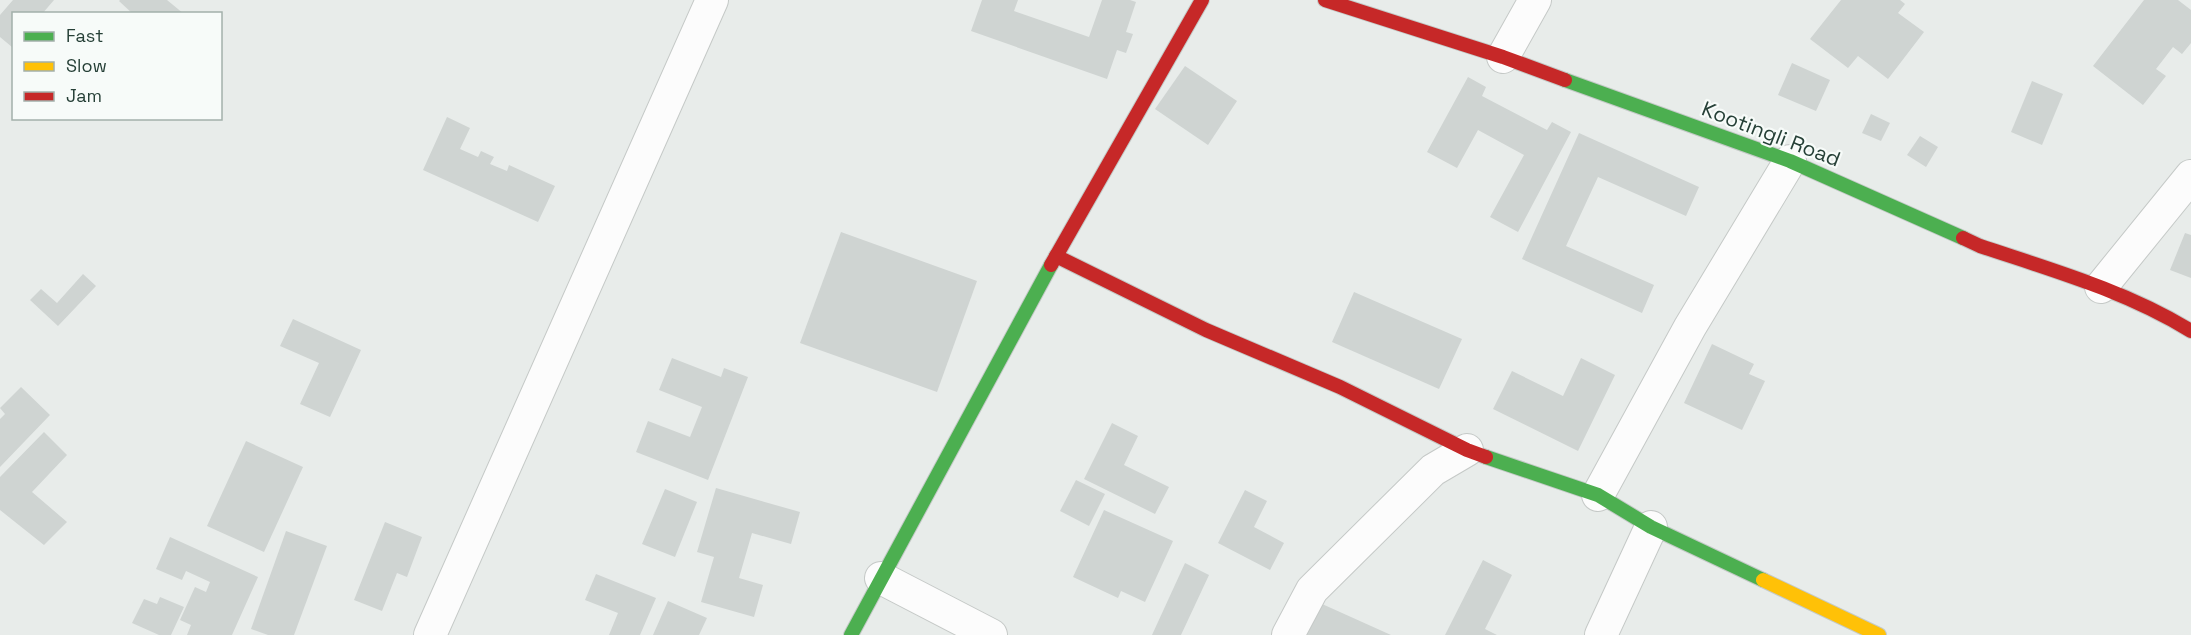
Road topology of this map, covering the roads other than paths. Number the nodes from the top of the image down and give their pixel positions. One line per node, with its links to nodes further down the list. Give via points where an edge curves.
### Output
1 (712, 0): 15 (street)
2 (1202, 0): 8 (street)
3 (1325, 0): 5 (street, Kootingli Road)
4 (1535, 0): 5 (street)
5 (1503, 57): 6 (street, Kootingli Road)
6 (1790, 161): 9 (street, Kootingli Road, via 1980,246); 12 (street, via 1690,327)
7 (2191, 176): 9 (street)
8 (1056, 256): 11 (street); 14 (street)
9 (2101, 287): 10 (street, Kootingli Road)
10 (2191, 331)
11 (1467, 450): 12 (street); 18 (street, via 1433,470 1312,590)
12 (1598, 495): 13 (street)
13 (1651, 527): 19 (street); 20 (street)
14 (881, 578): 16 (street); 17 (street)
15 (430, 635)
16 (851, 635)
17 (991, 635)
18 (1288, 635)
19 (1601, 635)
20 (1879, 635)

